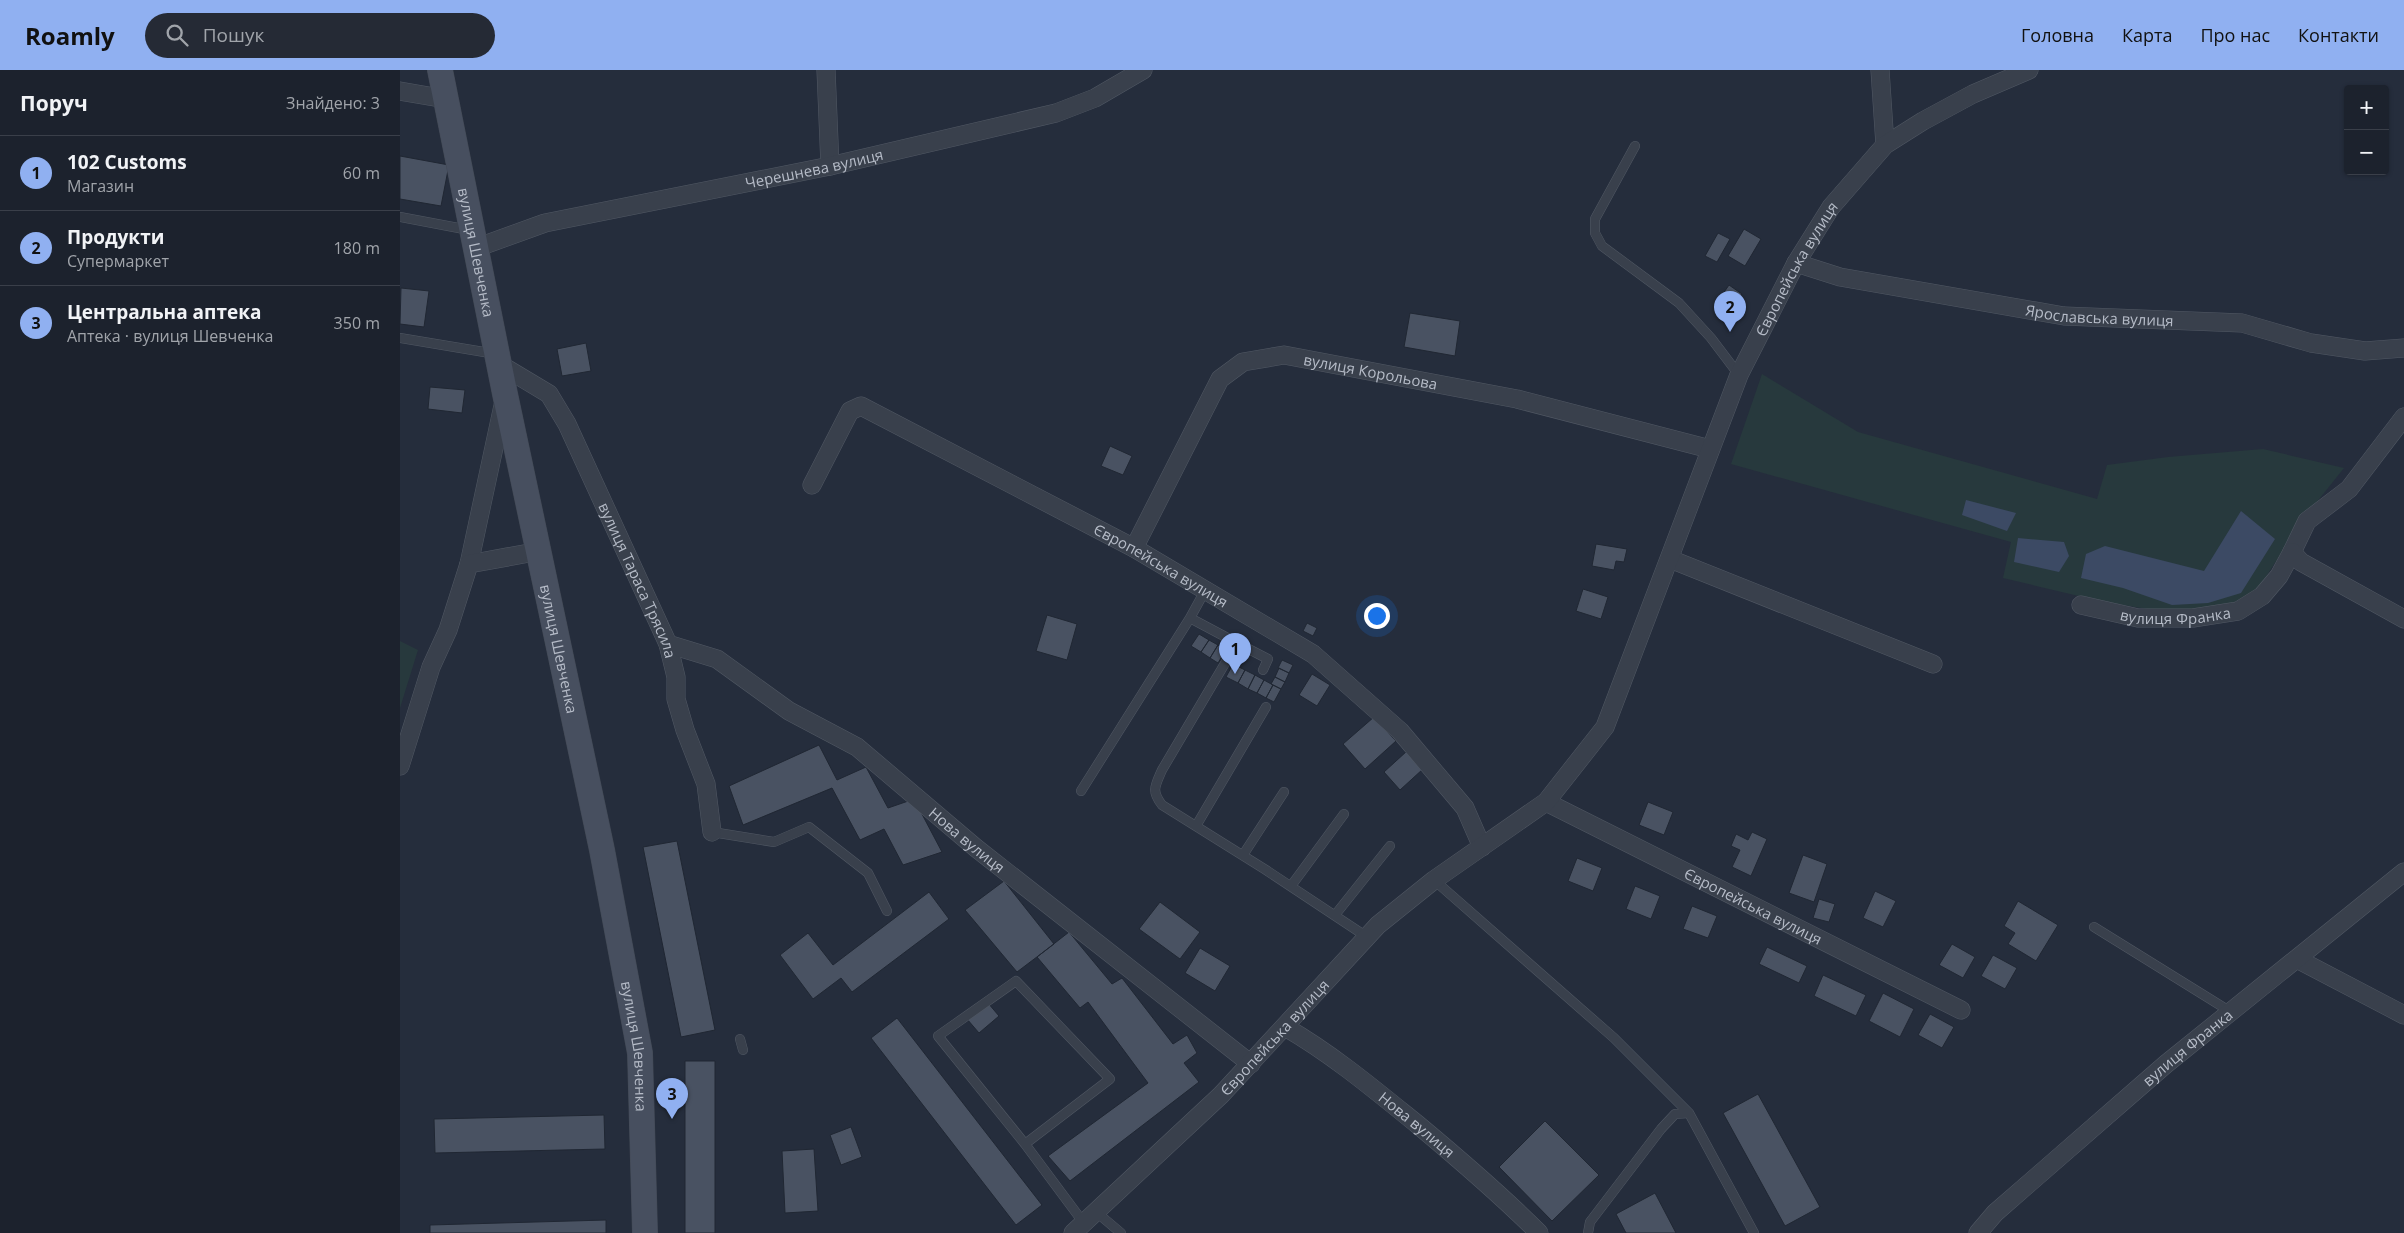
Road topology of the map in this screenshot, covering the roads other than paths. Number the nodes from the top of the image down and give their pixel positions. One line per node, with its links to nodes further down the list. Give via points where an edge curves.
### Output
1 (440, 70): 7 (main road, вулиця Шевченка)
2 (826, 70): 10 (street)
3 (1143, 70): 10 (street, Черешнева вулиця, via 1094,98 1056,113)
4 (1880, 70): 8 (street)
5 (2029, 70): 8 (street, Європейська вулиця, via 1922,120)
6 (400, 91): 7 (street)
7 (446, 99): 12 (main road, вулиця Шевченка)
8 (1885, 145): 13 (street, Європейська вулиця, via 1831,207)
9 (1635, 146): 17 (lane, via 1595,219 1595,233 1602,246 1679,303)
10 (830, 166): 12 (street, Черешнева вулиця)
11 (400, 217): 12 (lane)
12 (474, 239): 16 (main road, вулиця Шевченка)
13 (1796, 263): 15 (street, Ярославська вулиця, via 1840,277 2064,316 2242,323 2311,343 2365,351); 17 (street, Європейська вулиця)
14 (400, 338): 16 (lane)
15 (2404, 348)
16 (498, 360): 18 (main road, вулиця Шевченка); 32 (street, вулиця Тараса Трясила, via 549,394 567,424)
17 (1739, 375): 20 (street, Європейська вулиця)
18 (505, 394): 23 (main road, вулиця Шевченка); 26 (street)
19 (2404, 417): 24 (street, вулиця Франка, via 2349,489 2307,521)
20 (1710, 449): 22 (street, вулиця Корольова, via 1517,399 1276,356 1244,362 1220,379); 25 (street, Європейська вулиця)
21 (812, 485): 22 (street, Європейська вулиця, via 850,411 861,406)
22 (1134, 548): 44 (street, Європейська вулиця, via 1313,654 1400,731 1465,808)
23 (540, 551): 26 (street); 64 (main road, вулиця Шевченка, via 640,1052)
24 (2292, 552): 28 (street, вулиця Франка, via 2279,576 2262,596 2238,612 2193,618 2138,618); 30 (street, via 2302,562)
25 (1670, 559): 33 (street); 39 (street, Європейська вулиця, via 1605,727)
26 (469, 564): 36 (street)
27 (1201, 598): 29 (lane)
28 (2081, 605)
29 (1190, 618): 31 (lane); 37 (lane)
30 (2404, 619)
31 (1237, 643): 34 (lane, via 1268,659); 41 (lane, via 1155,785 1155,796 1162,805)
32 (668, 644): 42 (street, вулиця Тараса Трясила, via 676,677 676,699 706,784); 60 (street, Нова вулиця, via 717,659 789,712 857,747 976,848)
33 (1933, 664)
34 (1263, 670)
35 (1266, 707): 41 (lane)
36 (400, 766)
37 (1081, 791)
38 (1284, 792): 45 (lane)
39 (1546, 802): 44 (street, Європейська вулиця); 54 (street, Європейська вулиця)
40 (1344, 814): 48 (lane)
41 (1196, 826): 45 (lane)
42 (712, 832): 49 (lane, via 774,842 809,827 868,873)
43 (1390, 846): 50 (lane)
44 (1482, 847): 47 (street, Європейська вулиця)
45 (1243, 855): 48 (lane)
46 (2404, 872): 53 (street, вулиця Франка)
47 (1434, 880): 52 (street, Європейська вулиця); 61 (lane, via 1614,1038)
48 (1291, 886): 50 (lane)
49 (887, 911)
50 (1335, 915): 52 (lane)
51 (2094, 927): 55 (lane)
52 (1367, 937): 57 (street, Європейська вулиця)
53 (2297, 959): 55 (street, вулиця Франка); 56 (street)
54 (1962, 1010)
55 (2231, 1012): 69 (street, вулиця Франка, via 2166,1064 1995,1213)
56 (2404, 1015)
57 (1285, 1027): 60 (street, Європейська вулиця); 66 (street, Нова вулиця, via 1385,1098 1494,1188)
58 (740, 1039): 59 (lane)
59 (743, 1050)
60 (1251, 1064): 63 (street, Європейська вулиця)
61 (1689, 1113): 67 (lane, via 1675,1114 1661,1128 1590,1222); 68 (lane)
62 (1025, 1144): 62 (lane, via 1110,1079 1016,981 938,1036); 63 (lane)
63 (1084, 1222): 65 (lane)
64 (645, 1233)
65 (1121, 1233)
66 (1539, 1233)
67 (1588, 1233)
68 (1754, 1233)
69 (1978, 1233)

